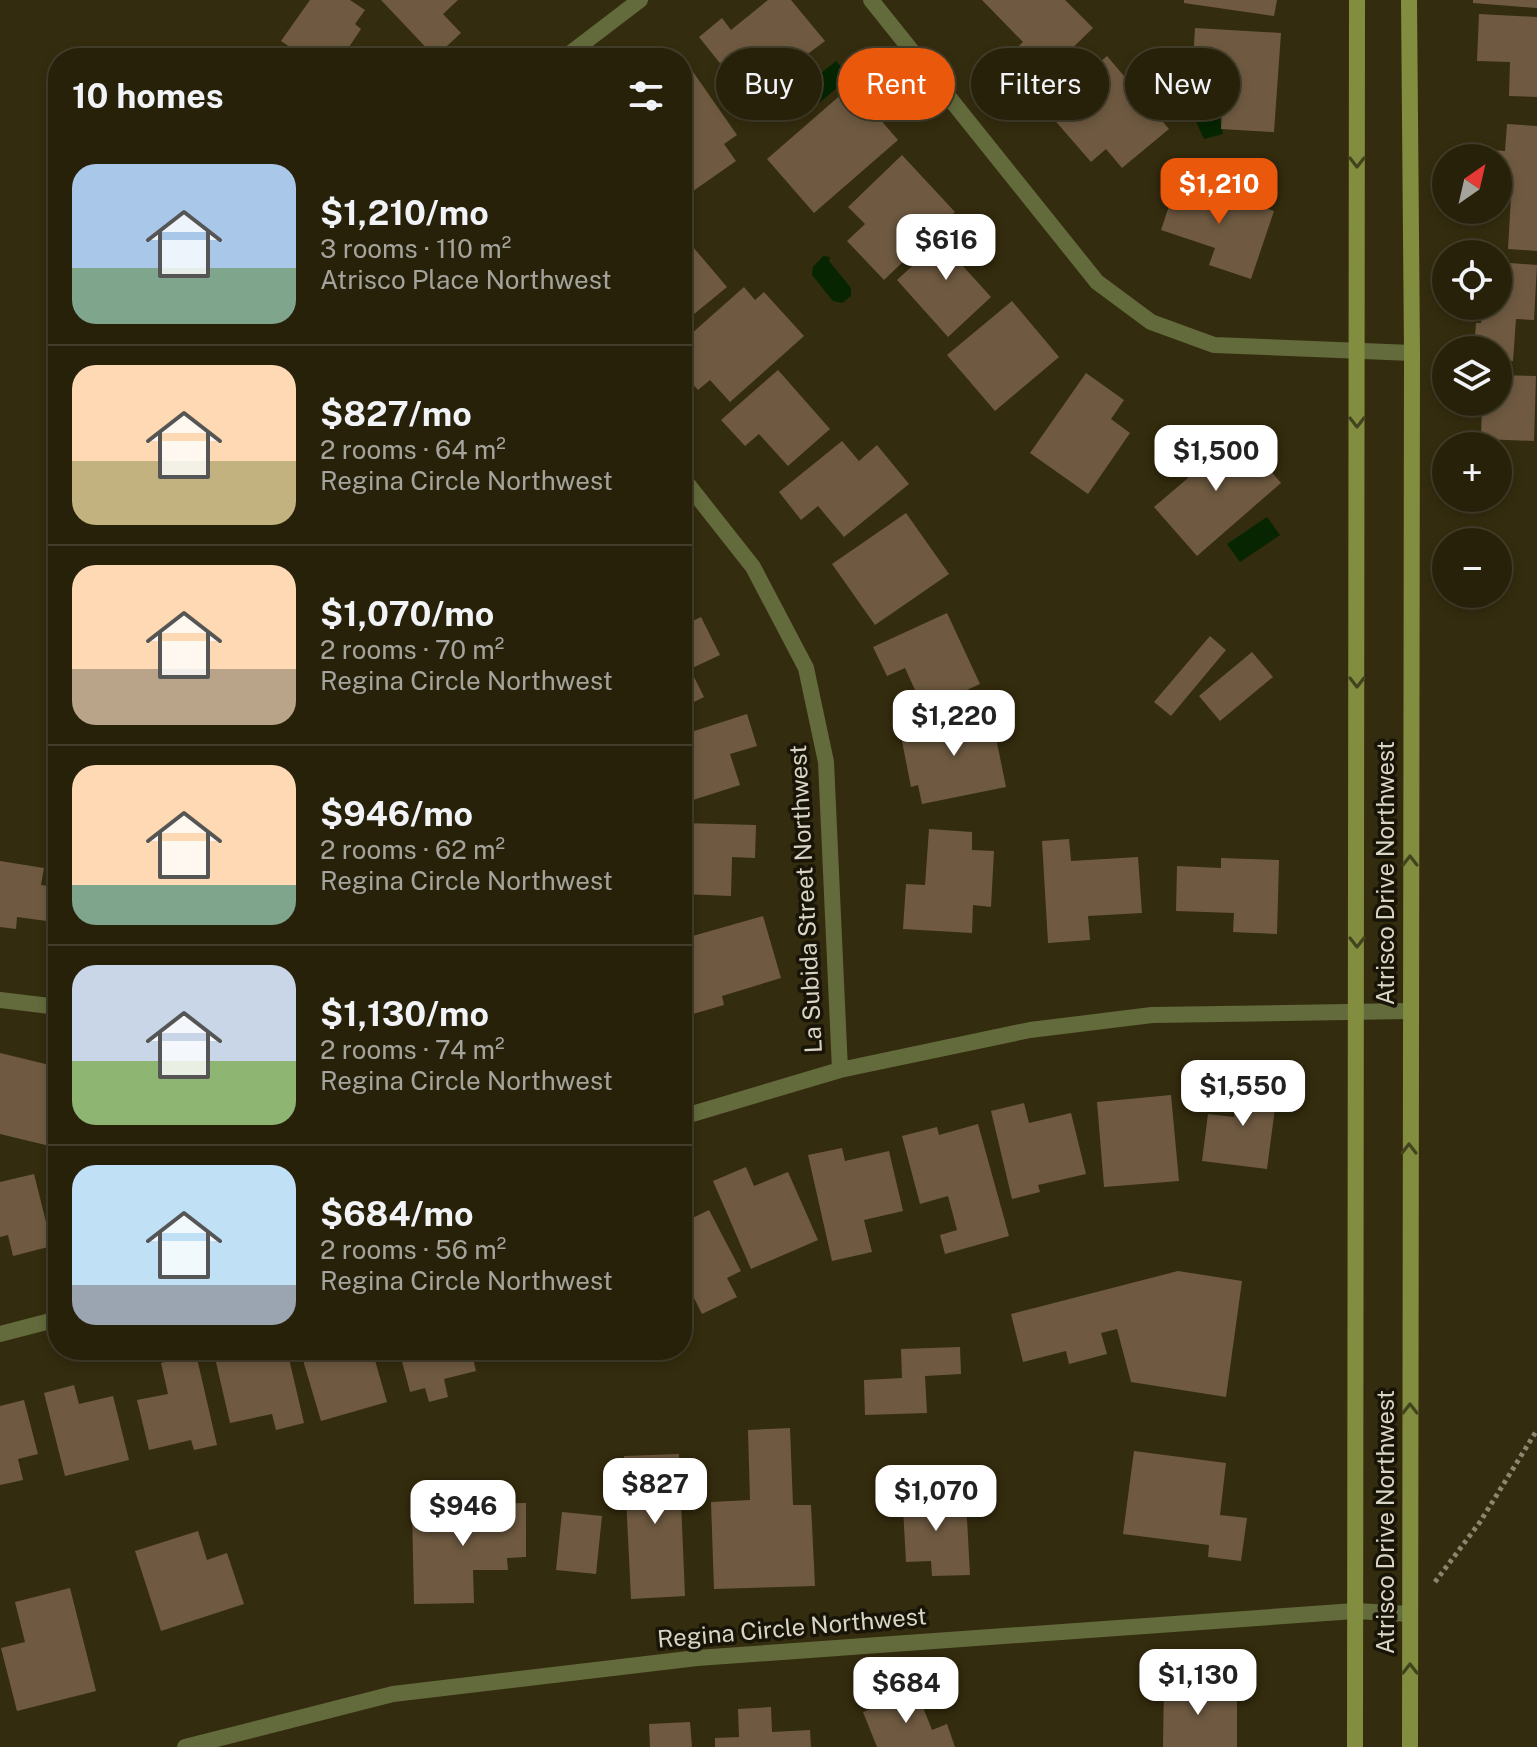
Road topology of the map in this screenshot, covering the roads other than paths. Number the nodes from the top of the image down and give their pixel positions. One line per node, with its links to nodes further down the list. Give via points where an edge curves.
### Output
1 (640, 0): 5 (street)
2 (871, 0): 6 (street, via 1097,282 1151,322 1214,345)
3 (1357, 0): 6 (main road, Atrisco Drive Northwest, one-way to 6)
4 (1409, 0): 7 (main road, Atrisco Drive Northwest)
5 (577, 48)
6 (1356, 349): 7 (street); 12 (main road, Atrisco Drive Northwest, one-way to 12)
7 (1412, 353): 11 (main road, Atrisco Drive Northwest, one-way to 7)
8 (692, 490): 13 (street, La Subida Street Northwest, via 753,567 806,668 826,762)
9 (0, 1000): 10 (street)
10 (48, 1006)
11 (1409, 1011): 12 (street); 18 (main road, Atrisco Drive Northwest, one-way to 11)
12 (1357, 1012): 13 (street, via 1152,1015 1030,1030); 17 (main road, Atrisco Drive Northwest)
13 (840, 1070): 14 (street)
14 (692, 1114)
15 (48, 1322): 16 (street)
16 (0, 1334)
17 (1355, 1611): 18 (street, Regina Circle Northwest); 19 (street, Regina Circle Northwest, via 697,1658 393,1694); 20 (main road, Atrisco Drive Northwest)
18 (1410, 1614): 21 (main road, Atrisco Drive Northwest, one-way to 18)
19 (185, 1747)
20 (1355, 1747)
21 (1410, 1747)

